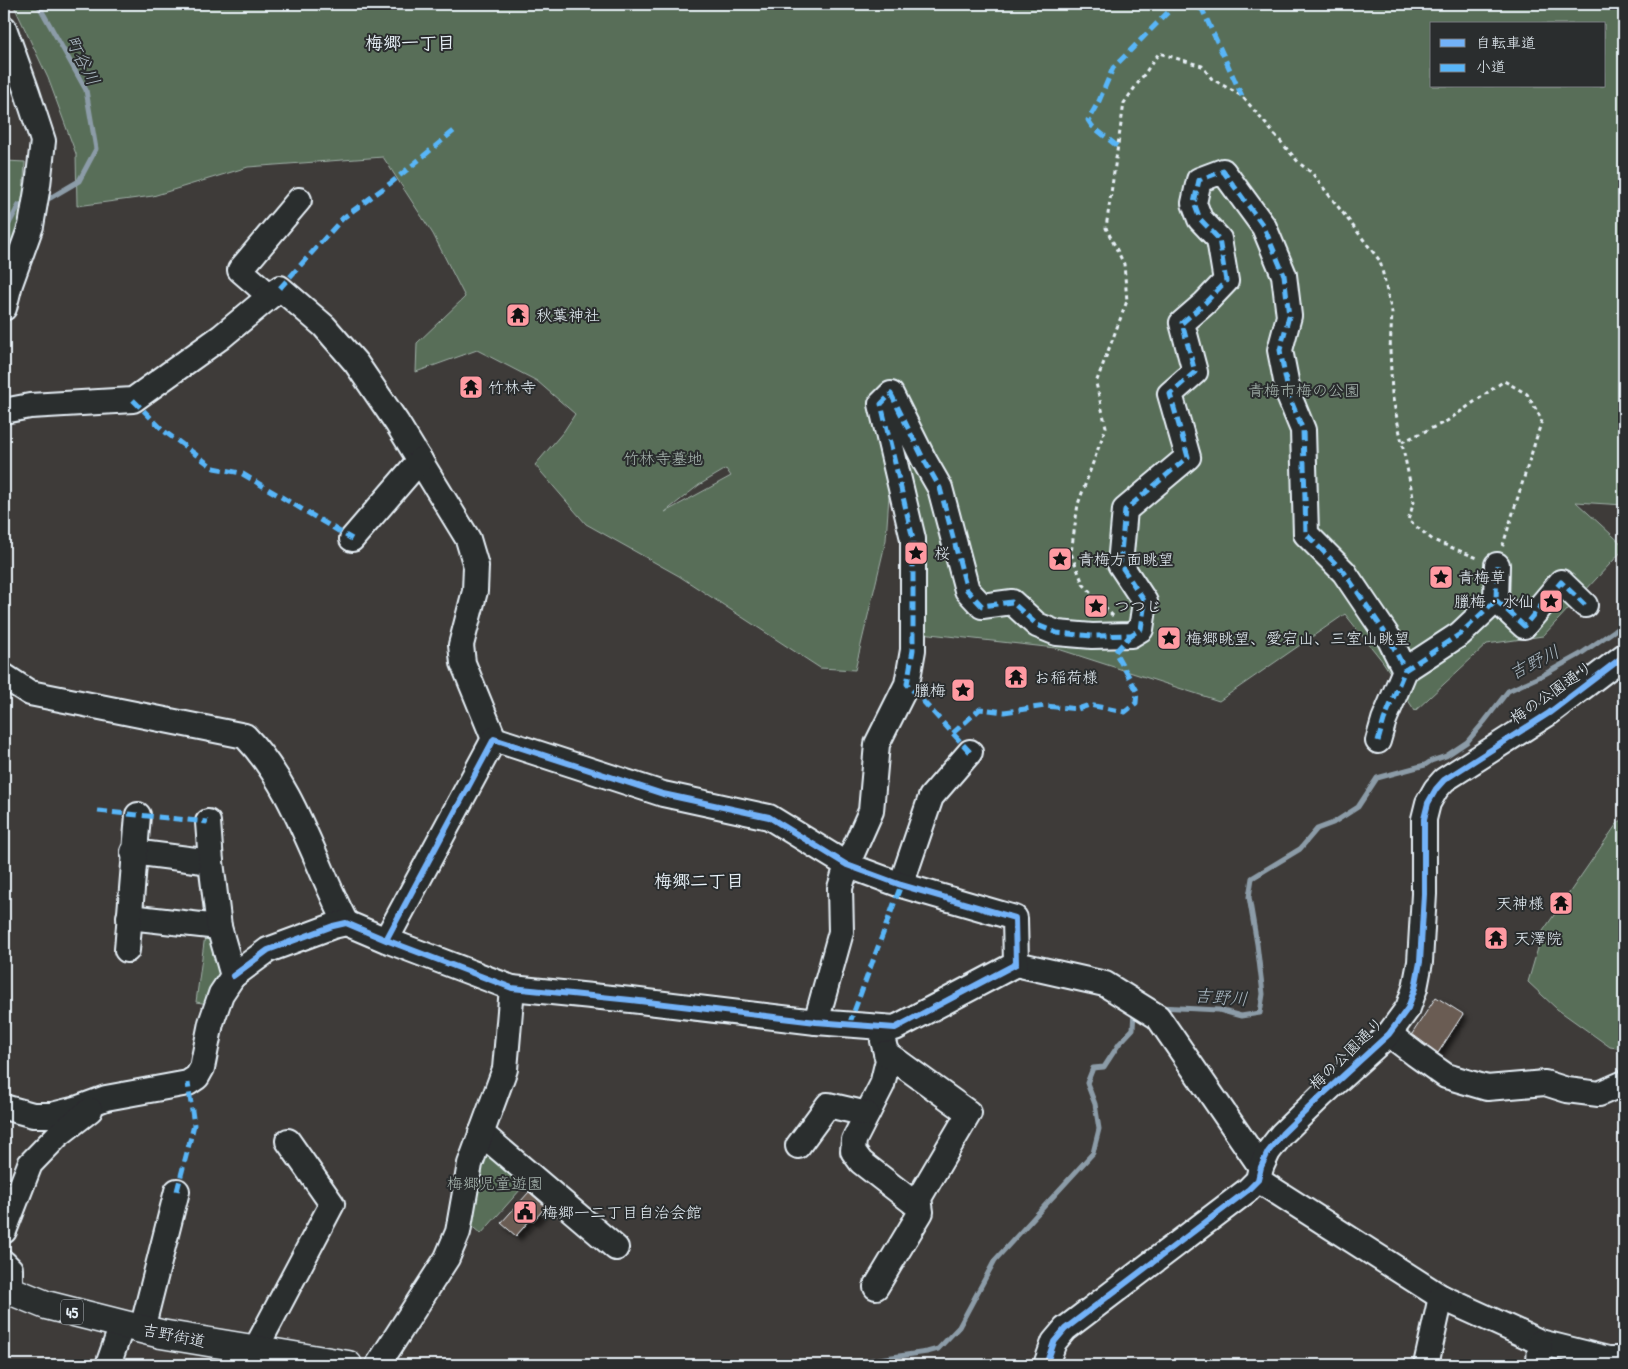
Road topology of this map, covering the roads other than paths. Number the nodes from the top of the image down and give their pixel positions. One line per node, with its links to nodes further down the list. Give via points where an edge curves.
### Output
1 (4, 28): 4 (street, via 42,141 31,226)
2 (299, 200): 3 (street, via 240,270)
3 (270, 296): 5 (street, via 220,338 132,400 30,406); 6 (street, via 280,288 324,326 356,362)
4 (4, 308)
5 (4, 411)
6 (420, 460): 7 (street); 14 (street, via 468,539 476,566 475,590 462,644 463,663)
7 (352, 539)
8 (1497, 565): 9 (street)
9 (1496, 600): 10 (street, via 1524,626 1561,582); 12 (street, via 1460,634)
10 (1585, 605)
11 (1624, 656): 33 (street, 梅の公園通り, via 1567,700 1444,780 1436,789 1424,819 1420,962 1408,1008)
12 (1405, 670): 15 (street); 21 (street, via 1390,640 1344,572 1306,534 1303,430 1289,396 1280,350 1289,316 1284,275 1264,227 1223,171 1199,180 1194,203 1200,219 1219,239 1226,281 1182,323 1194,372 1170,394 1188,457 1126,510 1120,564 1145,602 1141,629 1131,635 1057,634 1037,625 1012,602 982,606 967,590 940,488 890,394 881,404 913,539 913,650 907,684 877,744 871,811)
13 (4, 676): 24 (street, via 30,693 245,736 260,752 283,788)
14 (494, 739): 21 (street, via 663,794 769,817); 26 (street)
15 (1378, 741)
16 (970, 752): 22 (street, via 931,797)
17 (138, 815): 19 (street)
18 (208, 822): 20 (street)
19 (134, 852): 20 (street); 23 (street)
20 (211, 862): 25 (street)
21 (847, 865): 22 (street); 31 (street, via 840,888 841,932)
22 (901, 885): 28 (street, via 1015,918)
23 (129, 917): 25 (street); 27 (street)
24 (346, 923): 26 (street); 29 (street, via 268,950)
25 (219, 927): 29 (street)
26 (386, 940): 30 (street)
27 (127, 950)
28 (1016, 964): 32 (street, via 895,1028); 42 (street, via 1105,984 1158,1017)
29 (233, 976): 36 (street, via 221,994 211,1022 202,1068 197,1077 188,1083)
30 (512, 988): 31 (street); 39 (street, via 505,1069)
31 (816, 1022): 32 (street)
32 (879, 1027): 34 (street)
33 (1389, 1034): 35 (street, via 1446,1076 1487,1088 1545,1083 1599,1094); 42 (street, 梅の公園通り, via 1282,1134 1268,1152)
34 (886, 1052): 38 (street, via 888,1060 882,1085); 44 (street, via 969,1113 919,1198)
35 (1624, 1083)
36 (106, 1098): 37 (street, via 52,1115 34,1115); 45 (street, via 58,1135 30,1164)
37 (4, 1107)
38 (867, 1114): 41 (street, via 828,1105); 44 (street, via 854,1140 856,1157)
39 (482, 1133): 46 (street); 57 (street, via 470,1164 458,1232 447,1258)
40 (288, 1142): 53 (street, via 332,1204)
41 (798, 1146)
42 (1259, 1174): 50 (street); 58 (street, 梅の公園通り, via 1234,1202 1065,1329 1054,1342)
43 (177, 1191): 51 (street)
44 (919, 1207): 48 (street, via 921,1212)
45 (4, 1231)
46 (616, 1248)
47 (4, 1263): 49 (street, via 10,1269)
48 (876, 1287)
49 (7, 1290): 51 (main road, 吉野街道 / 45, via 46,1305)
50 (1441, 1297): 52 (street); 59 (street)
51 (132, 1327): 53 (main road, 吉野街道 / 45); 55 (street)
52 (1540, 1342): 54 (street, via 1608,1359); 60 (street)
53 (256, 1350): 56 (main road, 吉野街道 / 45)
54 (1624, 1359)
55 (108, 1365)
56 (348, 1365)
57 (378, 1365)
58 (1046, 1365)
59 (1426, 1365)
60 (1539, 1365)

